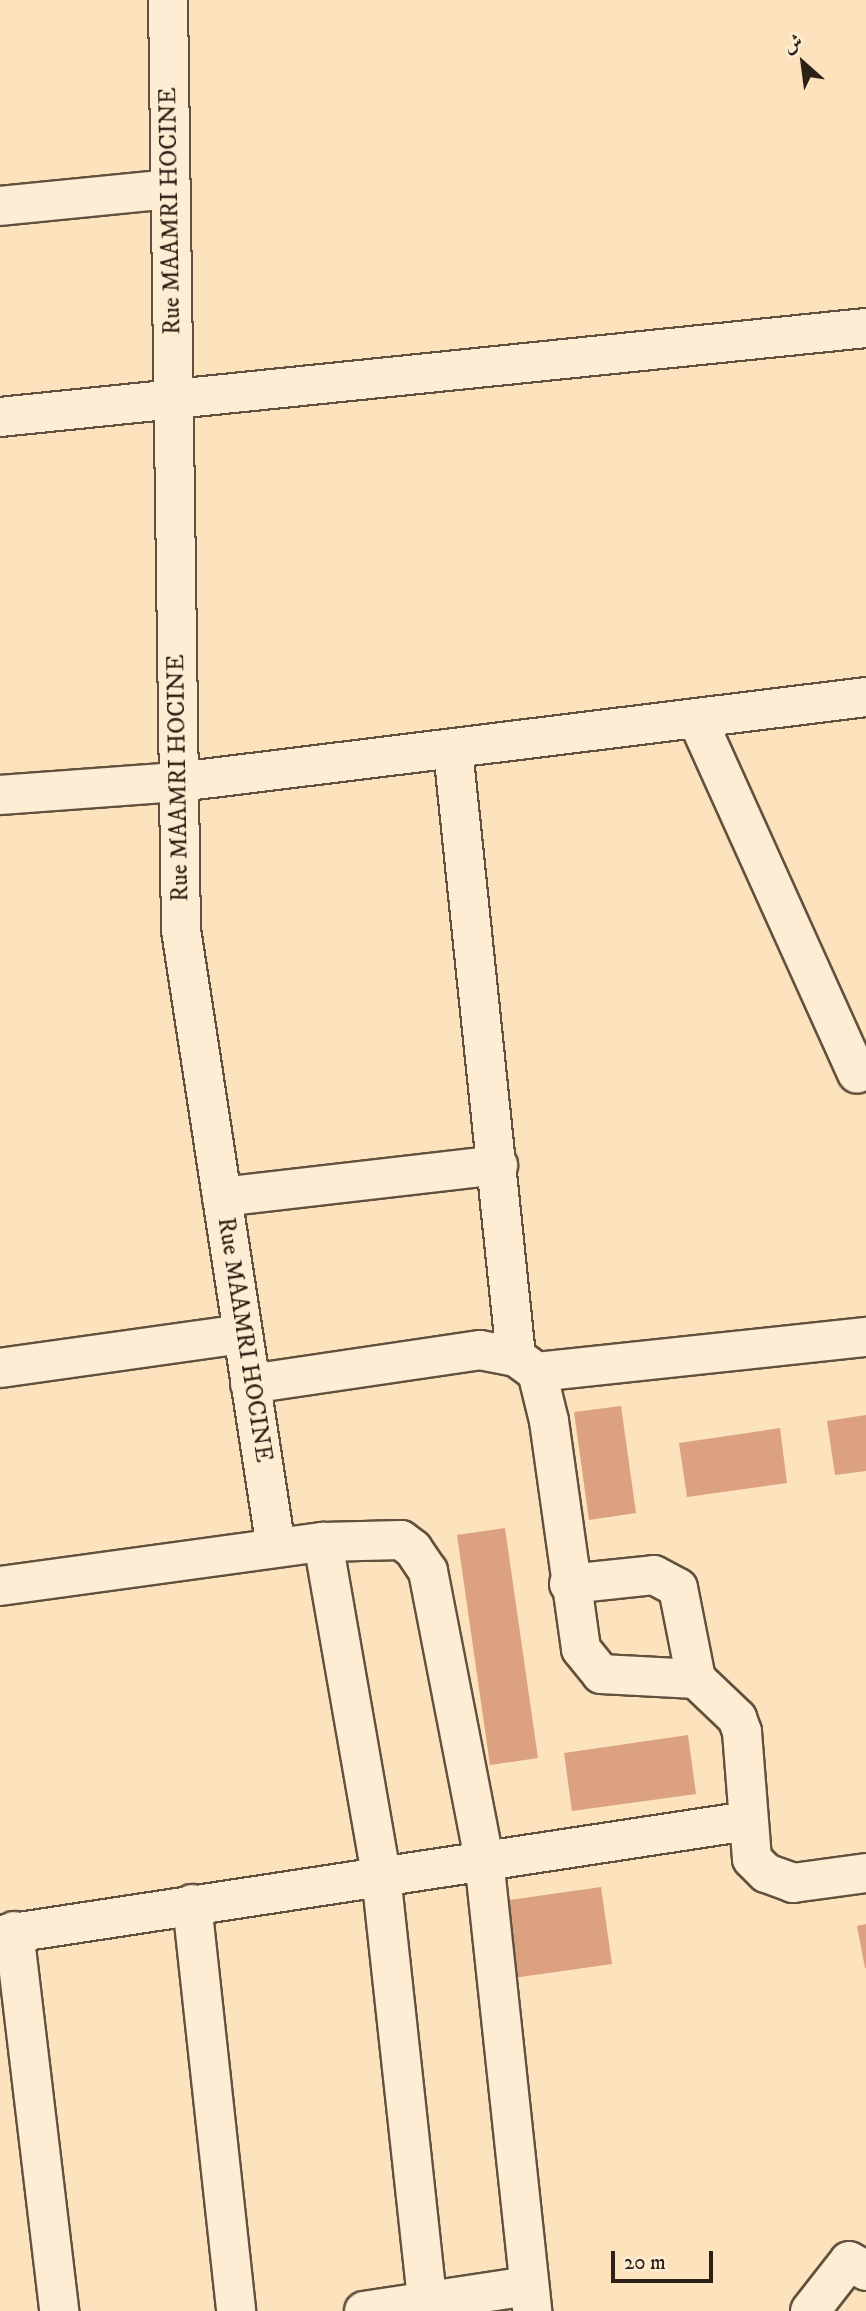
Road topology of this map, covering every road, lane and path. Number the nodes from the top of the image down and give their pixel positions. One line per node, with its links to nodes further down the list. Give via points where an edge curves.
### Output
1 (168, 0): 2 (street, Rue MAAMRI HOCINE)
2 (170, 189): 3 (street); 5 (street, Rue MAAMRI HOCINE)
3 (0, 206)
4 (866, 328): 5 (street)
5 (173, 397): 6 (street); 10 (street, Rue MAAMRI HOCINE)
6 (0, 416)
7 (866, 697): 8 (street)
8 (696, 719): 9 (street); 12 (street)
9 (453, 750): 10 (street); 13 (street)
10 (178, 782): 11 (street); 14 (street, Rue MAAMRI HOCINE, via 181,930)
11 (0, 796)
12 (857, 1074)
13 (498, 1165): 14 (street); 17 (street)
14 (222, 1197): 15 (street, Rue MAAMRI HOCINE)
15 (243, 1334): 18 (street); 19 (street, Rue MAAMRI HOCINE)
16 (866, 1337): 17 (street)
17 (526, 1365): 19 (street, via 480,1350); 22 (street, via 549,1421)
18 (0, 1368)
19 (250, 1384): 21 (street, Rue MAAMRI HOCINE)
20 (323, 1542): 21 (street); 26 (street, via 401,1540 428,1571); 28 (street)
21 (276, 1548): 23 (street)
22 (569, 1584): 24 (street, via 581,1649 601,1674 645,1680); 24 (street, via 654,1575 678,1588)
23 (0, 1586)
24 (696, 1679): 25 (street, via 737,1718)
25 (748, 1821): 26 (street); 27 (street, via 751,1859 766,1873 793,1883)
26 (484, 1859): 28 (street); 32 (street)
27 (866, 1872)
28 (380, 1875): 29 (street); 33 (street)
29 (192, 1904): 30 (street); 35 (street)
30 (7, 1933): 34 (street)
31 (866, 2271): 37 (street, via 849,2261)
32 (530, 2299): 33 (street)
33 (427, 2301): 36 (street)
34 (59, 2311)
35 (236, 2311)
36 (364, 2311)
37 (810, 2311)

